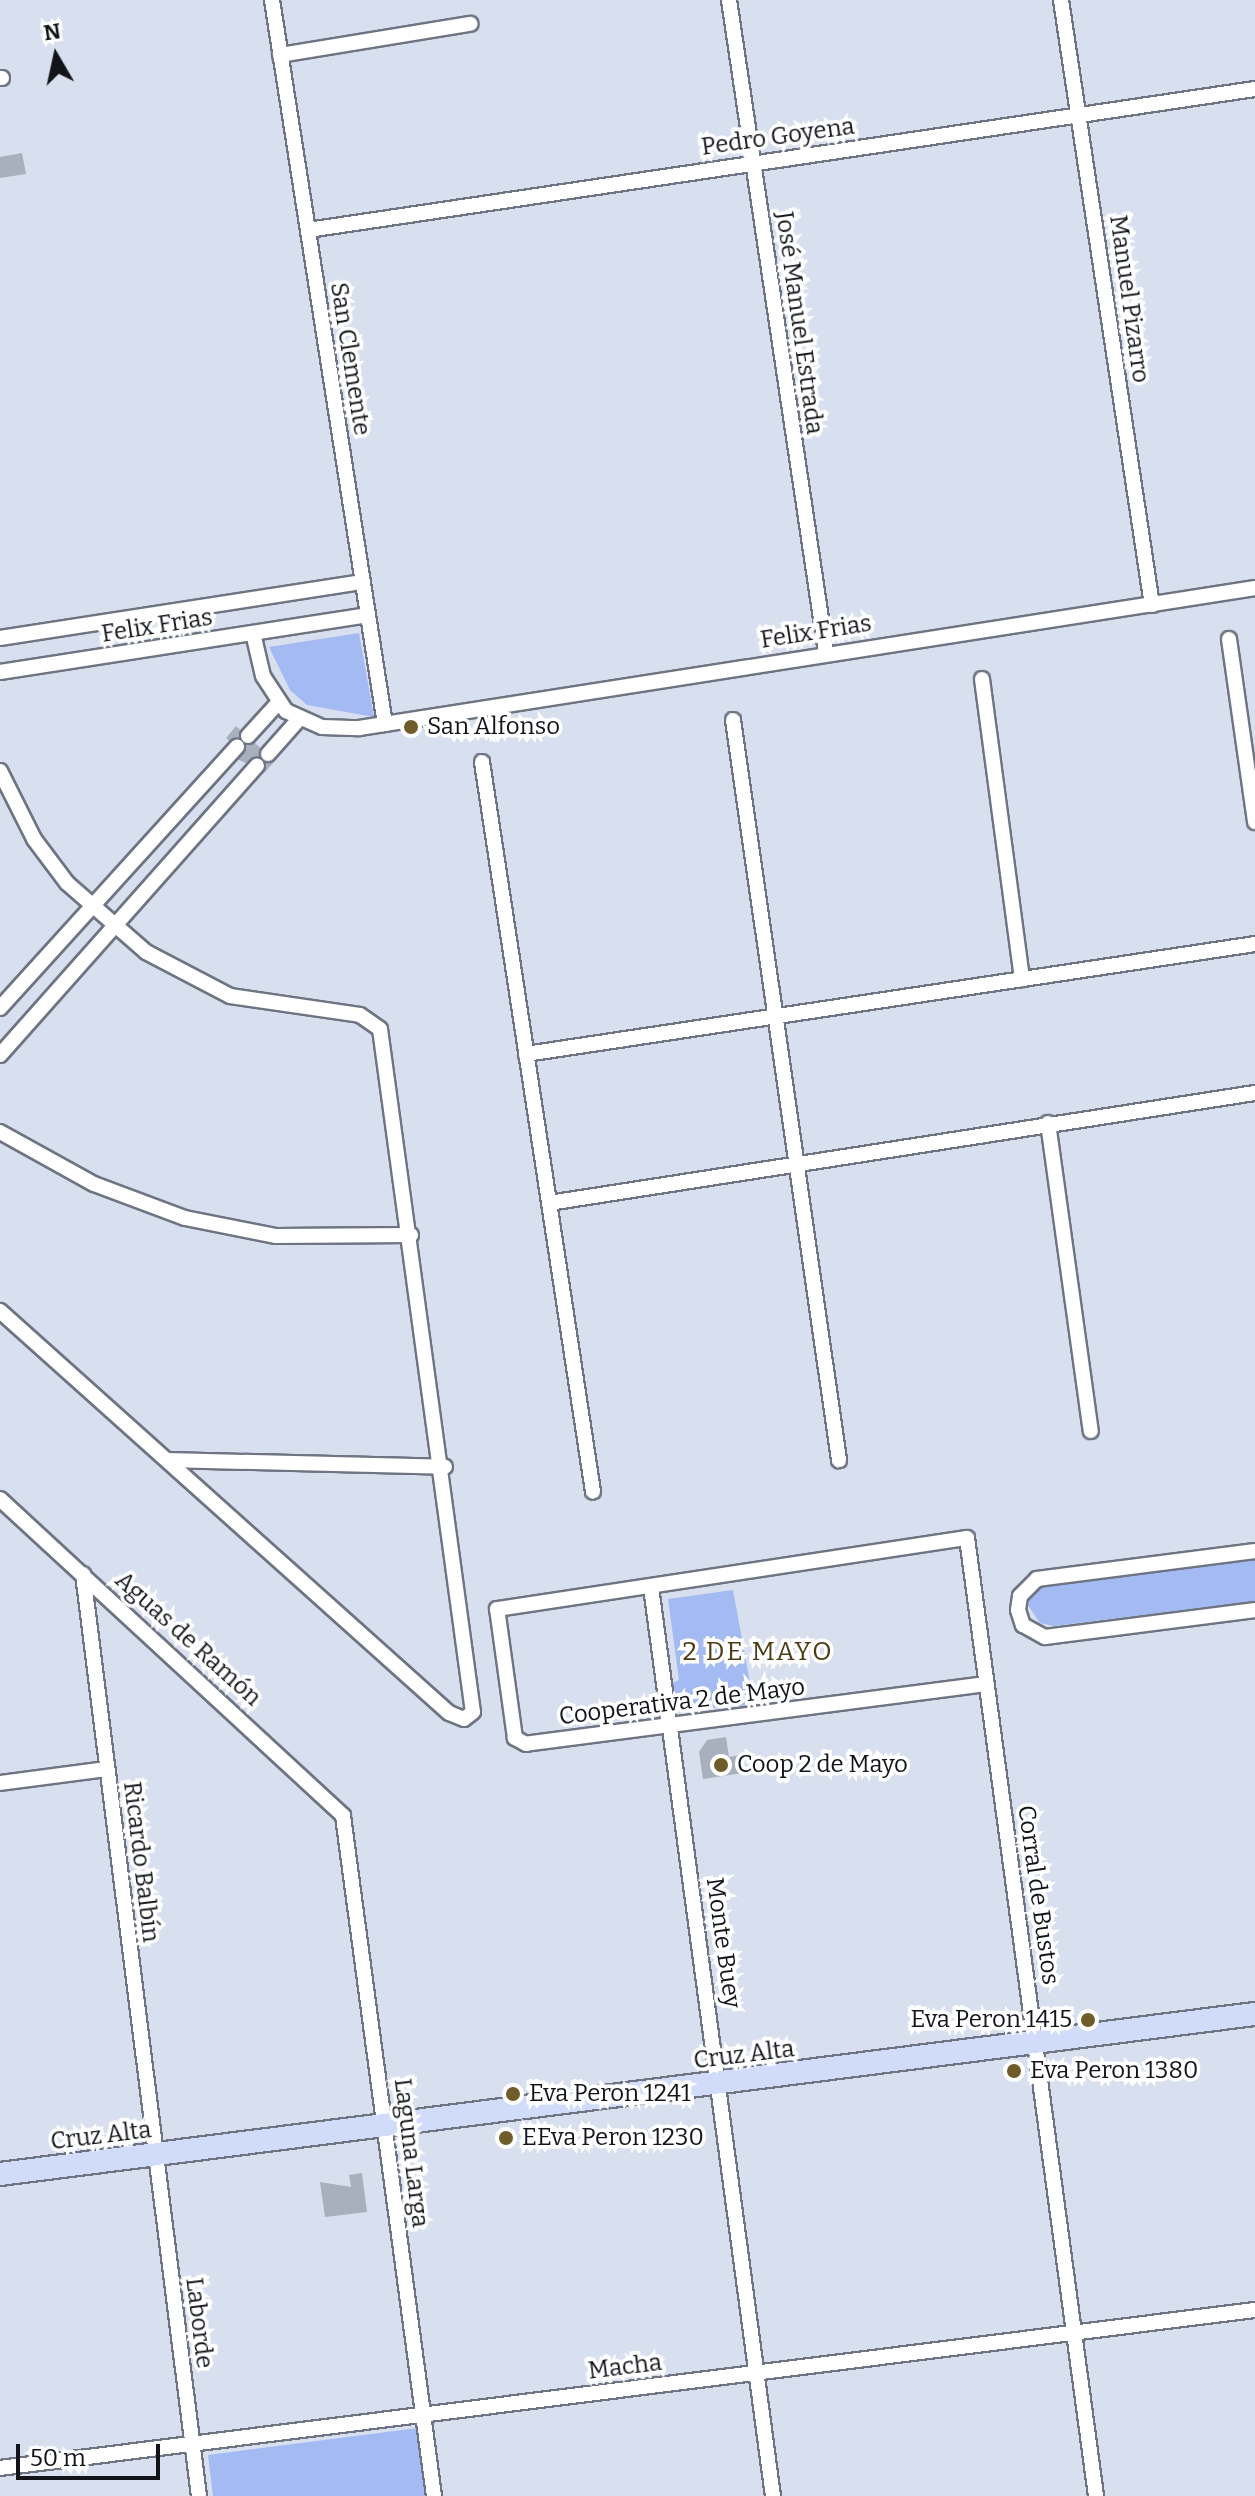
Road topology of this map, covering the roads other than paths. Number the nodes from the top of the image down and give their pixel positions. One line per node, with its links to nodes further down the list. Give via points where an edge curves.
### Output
1 (272, 0): 5 (street, San Clemente)
2 (729, 0): 8 (street, José Manuel Estrada)
3 (1061, 0): 7 (street, Manuel Pizarro)
4 (470, 24): 5 (street)
5 (280, 55): 9 (street, San Clemente)
6 (1255, 89): 7 (street, Pedro Goyena)
7 (1079, 115): 8 (street, Pedro Goyena); 12 (street, Manuel Pizarro)
8 (753, 163): 9 (street, Pedro Goyena); 17 (street, José Manuel Estrada)
9 (308, 230): 10 (street, San Clemente)
10 (363, 582): 13 (street, San Clemente); 15 (street, Felix Frias)
11 (1255, 588): 12 (street, Felix Frias)
12 (1152, 605): 17 (street, Felix Frias)
13 (367, 615): 14 (street, Felix Frias); 23 (street, San Clemente)
14 (253, 633): 18 (street, Felix Frias); 20 (street)
15 (0, 638)
16 (1229, 639): 24 (street)
17 (826, 652): 23 (street, Felix Frias)
18 (0, 672)
19 (982, 679): 31 (street)
20 (278, 703): 21 (street); 28 (street)
21 (300, 718): 23 (street, Felix Frias, via 335,728); 29 (street)
22 (733, 720): 33 (street)
23 (385, 724)
24 (1250, 746): 27 (street)
25 (482, 762): 34 (street)
26 (0, 771): 28 (street, via 34,839)
27 (1255, 822)
28 (90, 909): 29 (street); 32 (street)
29 (112, 928): 35 (street); 41 (street, via 230,996 377,1023)
30 (1255, 944): 31 (street)
31 (1022, 979): 33 (street)
32 (0, 1008)
33 (777, 1018): 34 (street); 39 (street)
34 (526, 1054): 40 (street)
35 (0, 1055)
36 (1255, 1093): 37 (street)
37 (1048, 1123): 39 (street); 43 (street)
38 (0, 1132): 41 (street, via 94,1184 185,1218 276,1236)
39 (797, 1163): 40 (street); 45 (street)
40 (549, 1203): 47 (street)
41 (411, 1235): 46 (street)
42 (0, 1311): 44 (street)
43 (1091, 1431)
44 (167, 1460): 46 (street, via 261,1468); 46 (street, via 449,1713 464,1719 478,1703)
45 (839, 1460)
46 (445, 1467)
47 (593, 1492)
48 (0, 1499): 50 (street, Aguas de Ramón)
49 (1255, 1551): 52 (street, via 1037,1579 1020,1596 1018,1610 1023,1625 1045,1637)
50 (83, 1574): 55 (street, Ricardo Balbín); 57 (street, Aguas de Ramón)
51 (651, 1587): 53 (street, Corral de Bustos, via 967,1538); 54 (street, Monte Buey); 54 (street, Cooperativa 2 de Mayo, via 500,1605 515,1738 526,1744)
52 (1255, 1610)
53 (986, 1684): 54 (street, Cooperativa 2 de Mayo); 59 (street, Corral de Bustos)
54 (670, 1726): 60 (street, Monte Buey)
55 (107, 1769): 56 (street); 62 (street, Ricardo Balbín)
56 (0, 1783)
57 (343, 1816): 61 (street, Laguna Larga)
58 (1255, 2014): 59 (main road, Cruz Alta)
59 (1038, 2043): 60 (main road, Cruz Alta); 65 (street, Corral de Bustos)
60 (720, 2085): 61 (main road, Cruz Alta); 66 (street, Monte Buey)
61 (385, 2128): 62 (main road, Cruz Alta); 67 (street, Laguna Larga)
62 (156, 2156): 63 (main road, Cruz Alta); 68 (street, Laborde)
63 (0, 2174)
64 (1255, 2310): 65 (street, Macha)
65 (1076, 2332): 66 (street, Macha); 73 (street, Corral de Bustos)
66 (758, 2372): 67 (street, Macha); 72 (street, Monte Buey)
67 (423, 2416): 68 (street, Macha); 71 (street, Laguna Larga)
68 (192, 2444): 69 (street, Macha); 70 (street, Laborde)
69 (0, 2468)
70 (199, 2496)
71 (434, 2496)
72 (773, 2496)
73 (1096, 2496)

